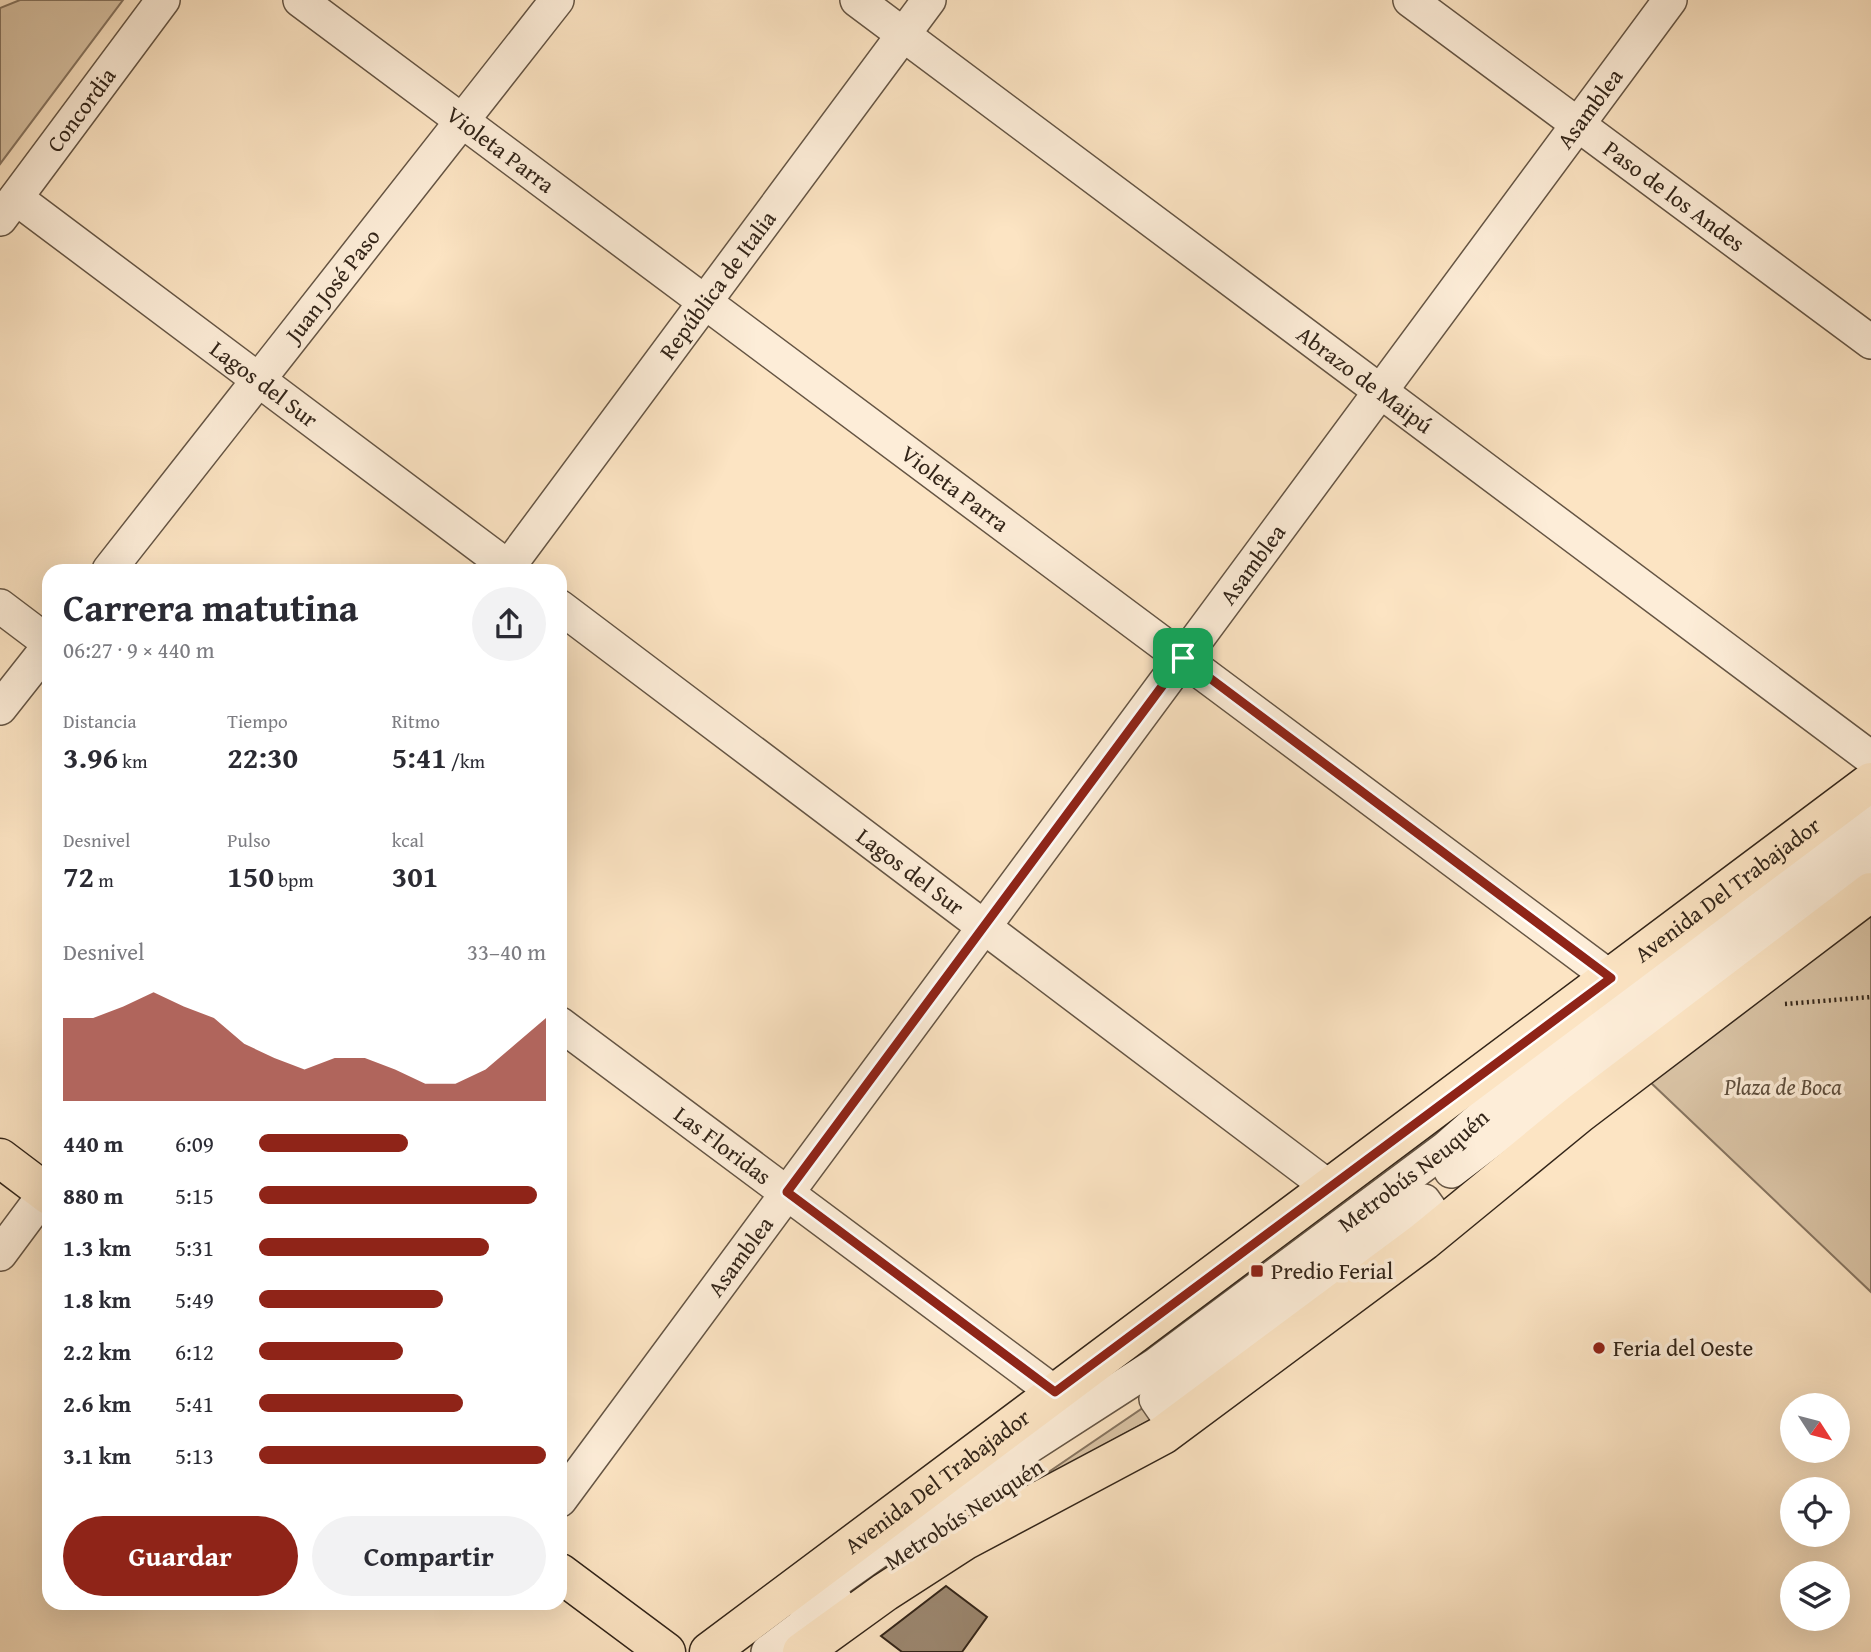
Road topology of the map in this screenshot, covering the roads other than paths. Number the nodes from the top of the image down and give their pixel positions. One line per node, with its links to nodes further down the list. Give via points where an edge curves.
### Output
1 (163, 0): 11 (street, Concordia)
2 (300, 0): 9 (street, Violeta Parra)
3 (557, 0): 9 (street, Juan José Paso)
4 (857, 0): 8 (street, Abrazo de Maipú)
5 (929, 0): 8 (street, República de Italia)
6 (1410, 0): 10 (street, Paso de los Andes)
7 (1670, 0): 10 (street, Asamblea)
8 (903, 34): 12 (street, República de Italia); 15 (street, Abrazo de Maipú)
9 (462, 121): 12 (street, Violeta Parra); 14 (street, Juan José Paso)
10 (1578, 124): 13 (street, Paso de los Andes); 15 (street, Asamblea)
11 (8, 208): 14 (street, Lagos del Sur)
12 (705, 302): 18 (street, República de Italia); 23 (street, Violeta Parra)
13 (1871, 342)
14 (258, 380): 16 (street, Juan José Paso); 17 (street, Lagos del Sur)
15 (1381, 390): 23 (street, Asamblea); 25 (street, Abrazo de Maipú)
16 (113, 564)
17 (501, 564)
18 (513, 564)
19 (0, 606): 21 (street)
20 (567, 612): 30 (street, Lagos del Sur)
21 (42, 639)
22 (42, 654): 24 (street)
23 (1183, 658): 30 (street, Asamblea); 31 (street, Violeta Parra)
24 (0, 709)
25 (1871, 758)
26 (1871, 782): 31 (main road, Avenida Del Trabajador)
27 (1871, 817): 46 (street, Metrobús Neuquén, via 1531,1073 1435,1157 1157,1364 988,1473)
28 (1871, 854): 47 (street, Metrobús Neuquén, via 1129,1408 887,1564)
29 (1871, 892): 48 (main road, via 1572,1119 1408,1254 1163,1435 964,1541)
30 (985, 925): 36 (street, Lagos del Sur); 37 (street, Asamblea)
31 (1611, 978): 36 (main road, Avenida Del Trabajador)
32 (567, 1029): 37 (street, Las Floridas)
33 (0, 1158): 35 (main road)
34 (1404, 1171): 34 (street, via 1394,1158 1125,1356 1135,1369)
35 (42, 1188)
36 (1330, 1188): 41 (main road, Avenida Del Trabajador)
37 (787, 1192): 41 (street, Las Floridas); 42 (street, Asamblea)
38 (42, 1200): 40 (street)
39 (1434, 1215): 39 (street, via 1424,1201 1156,1399 1165,1412)
40 (0, 1254)
41 (1055, 1392): 45 (main road, Avenida Del Trabajador)
42 (567, 1491)
43 (567, 1578): 44 (main road)
44 (666, 1652)
45 (709, 1652)
46 (737, 1652)
47 (768, 1652)
48 (802, 1652)

